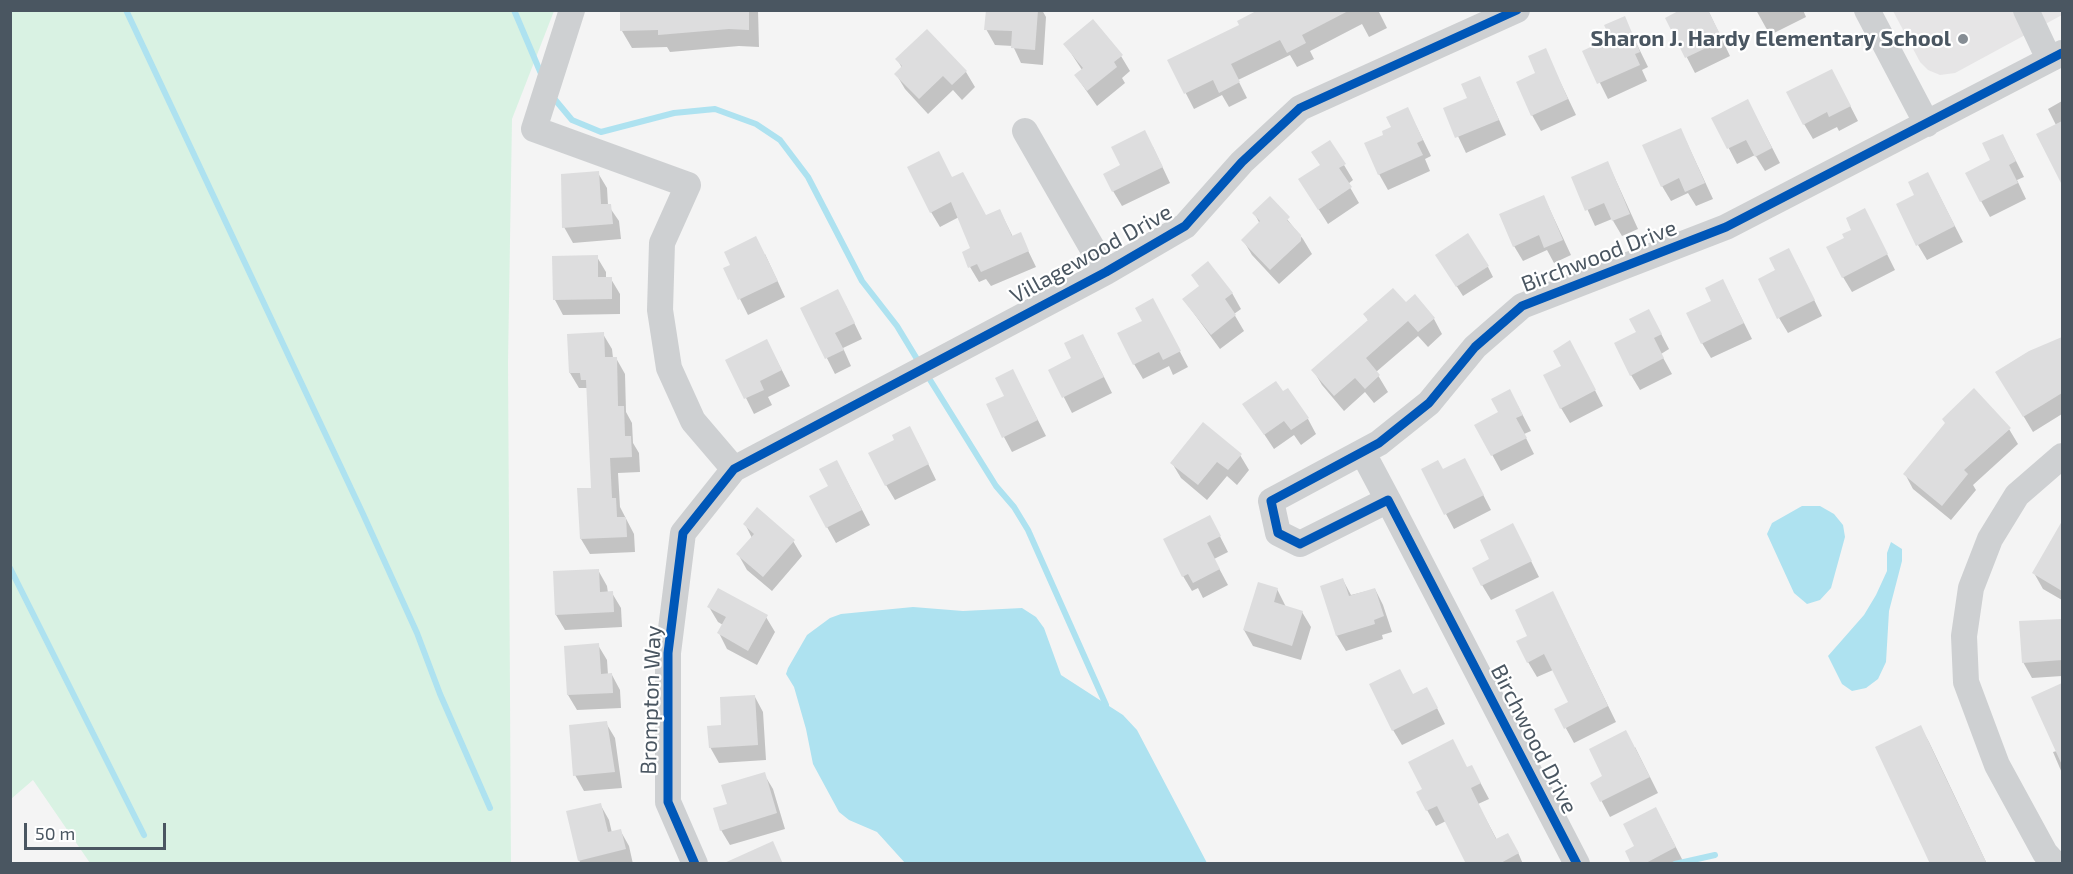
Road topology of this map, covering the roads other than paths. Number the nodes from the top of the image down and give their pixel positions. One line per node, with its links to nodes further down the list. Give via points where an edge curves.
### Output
1 (572, 10): 11 (street, via 534,129 688,185 662,243 660,310 669,368 693,421)
2 (1517, 10): 8 (street, Villagewood Drive, via 1300,108 1242,162 1185,226)
3 (2026, 10): 5 (street)
4 (1873, 12): 6 (street)
5 (2056, 56): 6 (street, Birchwood Drive)
6 (1927, 124): 9 (street, Birchwood Drive, via 1726,227 1522,306 1475,347 1429,404)
7 (1025, 131): 8 (street)
8 (1106, 272): 11 (street, Villagewood Drive)
9 (1363, 453): 12 (street, Birchwood Drive); 12 (street, Birchwood Drive, via 1271,501 1278,533 1300,544)
10 (2062, 456): 16 (street, via 2017,495 1990,539 1971,588 1964,636 1966,682 1997,765 2045,853)
11 (734, 469): 13 (street, Villagewood Drive)
12 (1388, 500): 15 (street, Birchwood Drive)
13 (683, 533): 14 (street, Brompton Way, via 668,653 668,802)
14 (695, 864)
15 (1577, 864)
16 (2055, 864)

